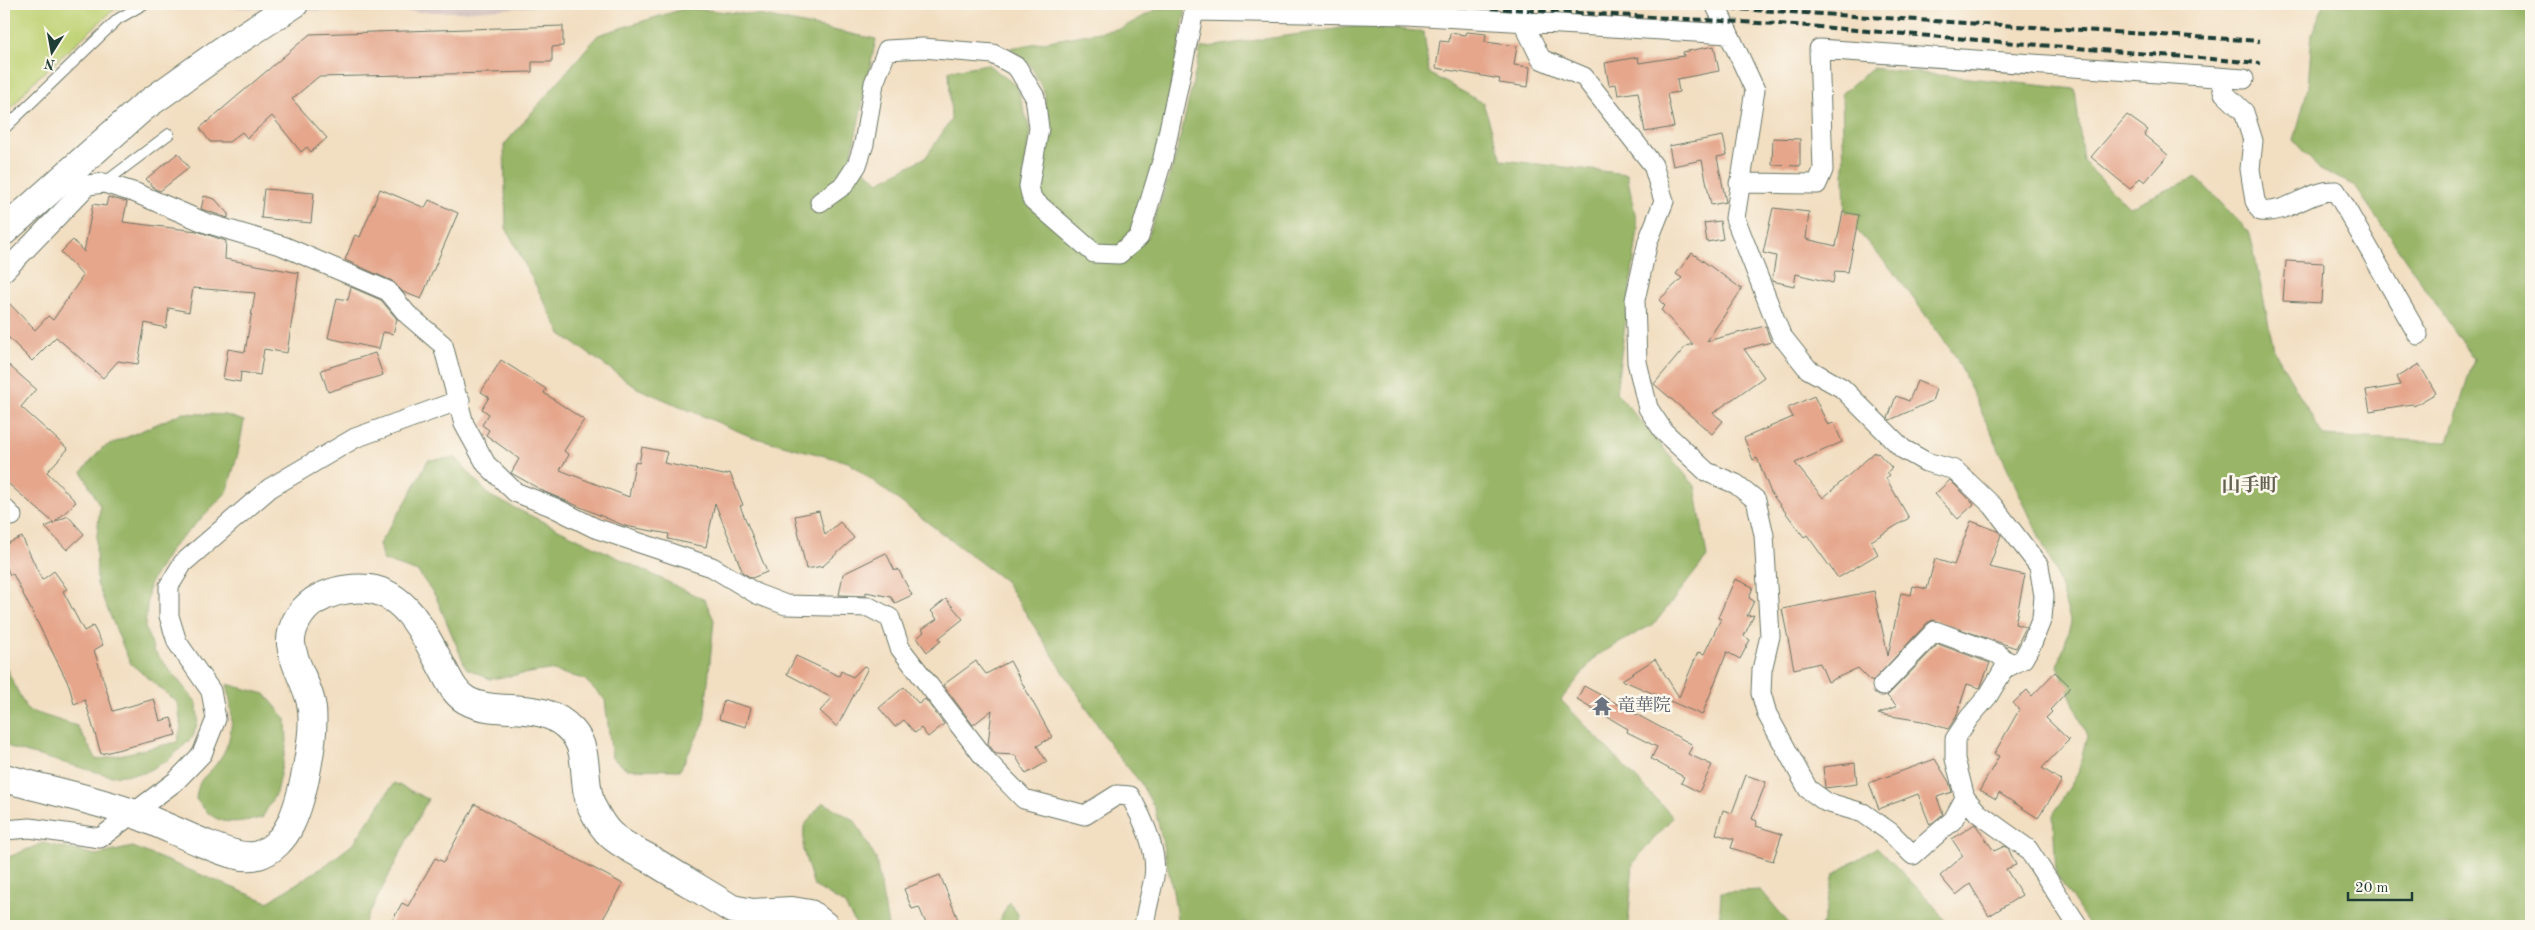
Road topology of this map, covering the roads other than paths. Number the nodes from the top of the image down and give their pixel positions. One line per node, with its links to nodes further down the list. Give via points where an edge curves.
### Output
1 (144, 4): 8 (lane, via 118,19)
2 (294, 4): 13 (street, via 142,108)
3 (1715, 4): 5 (street)
4 (1521, 12): 5 (street); 12 (street, via 1408,15 1194,11 1164,158 1139,238 1119,254 1094,253 1032,199 1029,186 1039,128 1035,97 1017,67 993,54 923,48 887,50 874,83 864,144 857,165 844,185); 20 (street, via 1541,59 1584,77 1653,165 1664,201 1648,241 1635,300 1637,362 1648,408 1664,432 1707,472 1736,484 1756,500 1764,535 1770,636 1762,670 1761,692 1766,714 1808,788 1826,802 1863,813 1890,832 1913,855 1953,820)
5 (1729, 34): 11 (street, via 1755,90)
6 (2219, 77): 7 (street); 11 (street, via 1819,48 1823,170 1818,184); 15 (street, via 2224,93 2244,112 2254,141 2250,169 2255,201 2261,210 2275,212 2325,191 2336,191)
7 (2244, 79)
8 (4, 130)
9 (169, 134): 10 (lane)
10 (104, 183): 14 (street, via 88,185); 16 (street, via 136,193 206,224 283,246 388,292 443,346)
11 (1739, 183): 17 (street, via 1735,218 1781,336 1808,369 1842,388 1903,450 1926,462 1955,470 1993,506 2039,566 2044,596 2042,618 2023,659)
12 (820, 202)
13 (4, 231)
14 (4, 272)
15 (2418, 335)
16 (460, 400): 21 (street, via 355,438 270,488 183,563 169,586 170,616 177,642 211,691 216,719 202,754 176,781); 24 (street, via 464,424 486,464 515,492 595,528 712,566 757,594 786,605 868,607 890,618 900,648 987,761 1024,798 1085,815 1117,795 1130,796 1153,854 1154,875)
17 (2012, 664): 18 (street, via 1998,654 1935,631); 20 (street, via 2004,669 1988,696 1955,738 1955,759)
18 (1882, 686)
19 (4, 778): 21 (street)
20 (1965, 798): 25 (street, via 1978,812 2028,849)
21 (133, 814): 22 (street, via 100,838 30,828); 23 (street, via 240,855 257,856 272,848 287,831 299,802 313,718 311,701 291,646 292,630 313,602 338,590 379,590 399,602 421,629 453,688 464,699 476,704 523,708 561,721 573,732 582,746 590,804 611,835 732,909 752,913 792,911 810,914)
22 (4, 830)
23 (825, 926)
24 (1144, 926)
25 (2078, 926)

